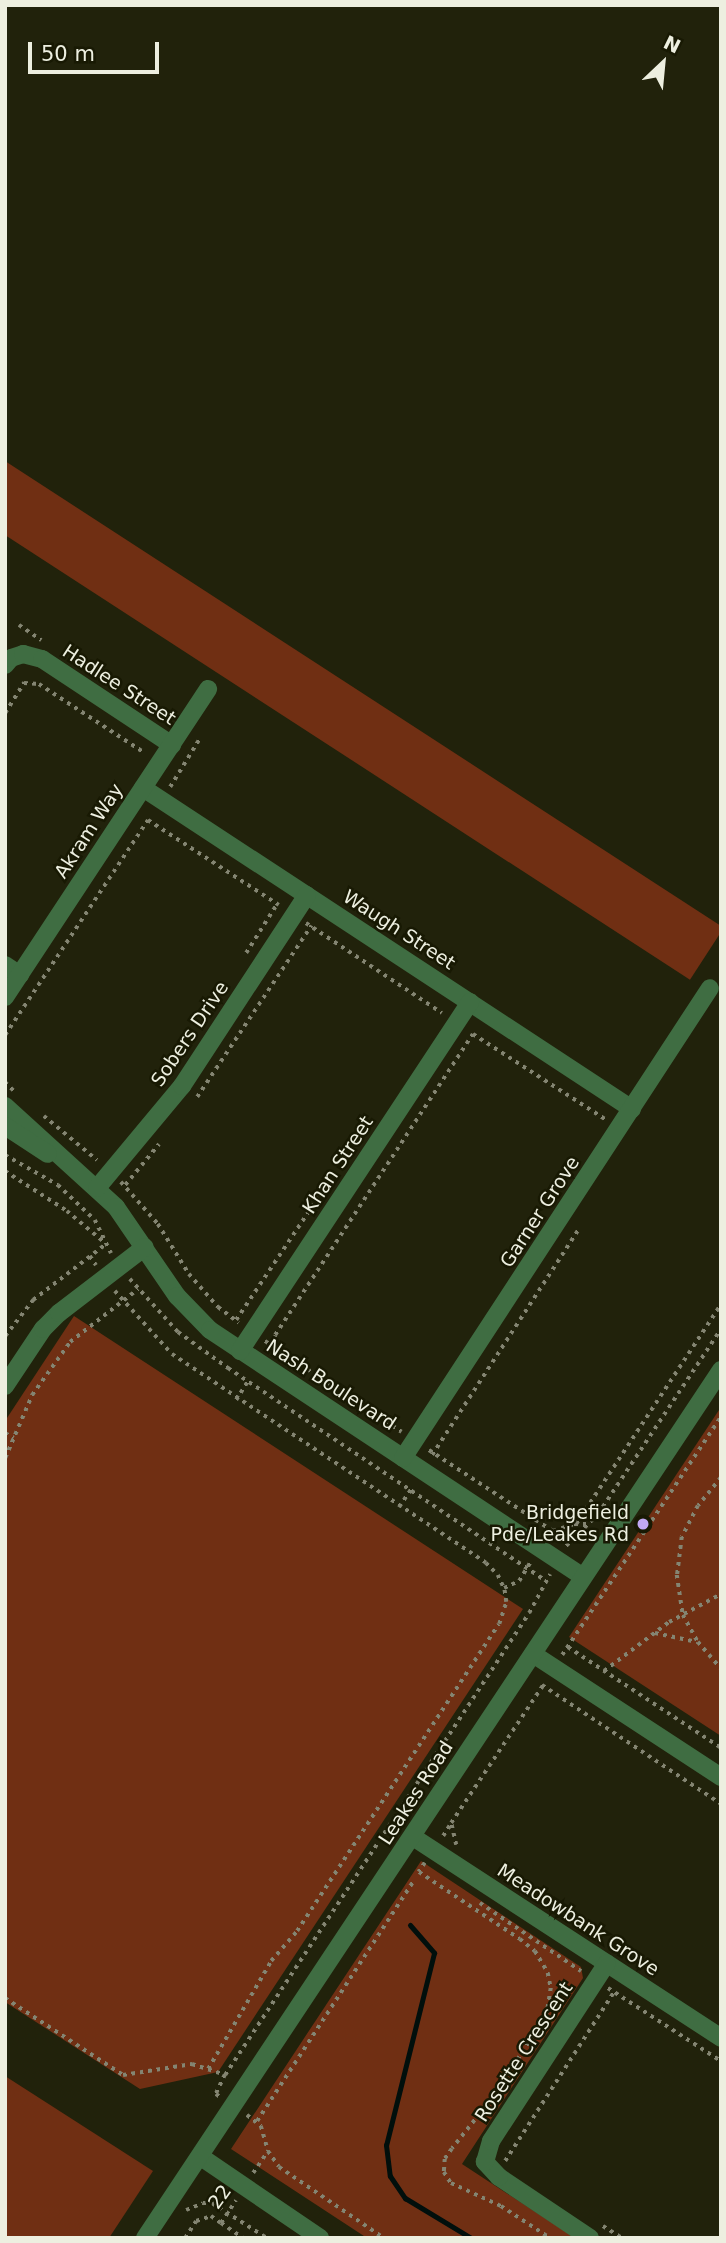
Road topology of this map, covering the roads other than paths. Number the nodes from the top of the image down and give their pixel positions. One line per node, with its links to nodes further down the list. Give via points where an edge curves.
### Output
1 (5, 665): 3 (street, Hadlee Street, via 23,654 42,659)
2 (208, 689): 3 (street, Akram Way)
3 (172, 745): 4 (street, Akram Way)
4 (143, 788): 5 (street, Waugh Street); 6 (street, Akram Way)
5 (307, 895): 9 (street, Waugh Street); 13 (street, Sobers Drive, via 183,1086)
6 (13, 970): 8 (street, Akram Way)
7 (710, 988): 11 (street, Garner Grove)
8 (5, 997)
9 (470, 1002): 11 (street, Waugh Street); 15 (street, Khan Street)
10 (5, 1107): 13 (street, Nash Boulevard)
11 (632, 1109): 18 (street, Garner Grove)
12 (5, 1126): 13 (street, Nash Boulevard)
13 (97, 1188): 14 (street, Nash Boulevard)
14 (145, 1247): 15 (street, Nash Boulevard, via 183,1303); 17 (street, via 59,1313)
15 (240, 1351): 18 (street, Nash Boulevard)
16 (721, 1370): 19 (street, Leakes Road)
17 (5, 1386)
18 (403, 1458): 19 (street, Nash Boulevard)
19 (581, 1576): 20 (street, Leakes Road)
20 (533, 1654): 21 (street); 22 (street, Leakes Road)
21 (721, 1777)
22 (413, 1836): 23 (street, Meadowbank Grove); 25 (street, Leakes Road)
23 (607, 1963): 24 (street, Meadowbank Grove); 28 (street, Rosette Crescent, via 491,2141 485,2162 496,2175)
24 (721, 2038)
25 (201, 2158): 26 (street, Leakes Road); 27 (street)
26 (145, 2238)
27 (320, 2238)
28 (590, 2238)

